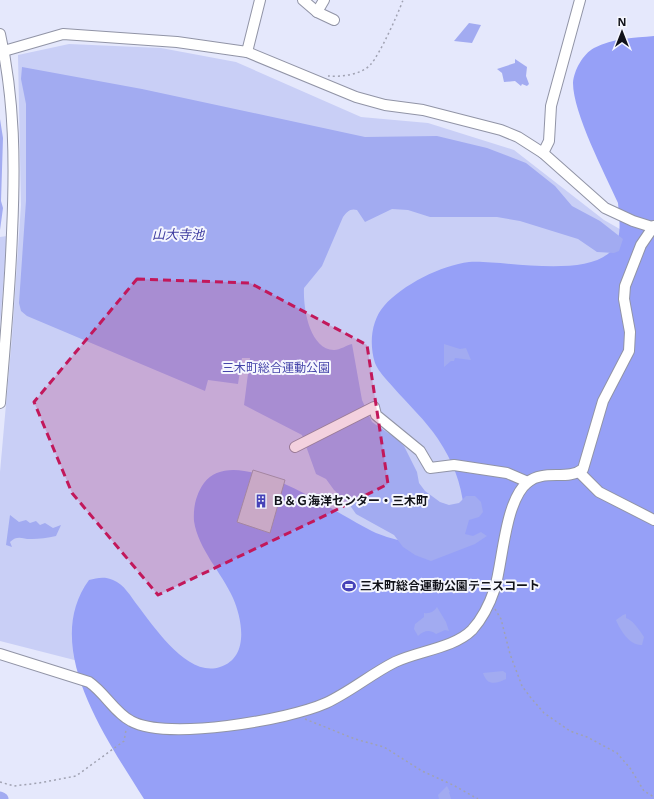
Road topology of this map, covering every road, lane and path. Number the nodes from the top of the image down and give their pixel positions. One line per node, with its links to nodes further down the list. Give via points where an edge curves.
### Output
1 (260, 0): 10 (street)
2 (303, 0): 6 (street)
3 (324, 0): 6 (street)
4 (403, 0): 11 (path, via 371,65 347,76)
5 (580, 0): 12 (street, via 551,106 549,141)
6 (317, 12): 7 (street)
7 (334, 20)
8 (0, 34): 9 (street)
9 (4, 51): 10 (street, via 63,34 177,42); 14 (street, via 13,111 13,205 9,305)
10 (247, 52): 12 (street, via 356,97 385,105 423,110 501,130 518,137)
11 (322, 75)
12 (543, 153): 13 (street, via 605,208 633,221)
13 (653, 226): 16 (street, via 641,245 625,286 624,299 630,332 629,351 603,401 583,469)
14 (0, 403)
15 (295, 448): 17 (street, via 374,407 376,415 420,451 430,468 454,465 506,473)
16 (579, 472): 17 (street, via 541,476); 18 (street, via 599,492)
17 (528, 482): 19 (street, via 512,507)
18 (654, 520)
19 (490, 601): 22 (street, via 479,622 459,640 406,657 316,707 290,715 200,730); 24 (path, via 501,619 522,686 531,698 544,713 570,731 588,737 617,753 644,791)
20 (0, 654): 22 (street, via 89,682 100,690 120,714)
21 (303, 719): 25 (path, via 384,747 422,771)
22 (142, 725): 23 (path, via 126,730 124,741 76,776 14,786)
23 (0, 782)
24 (654, 797)
25 (478, 799)

